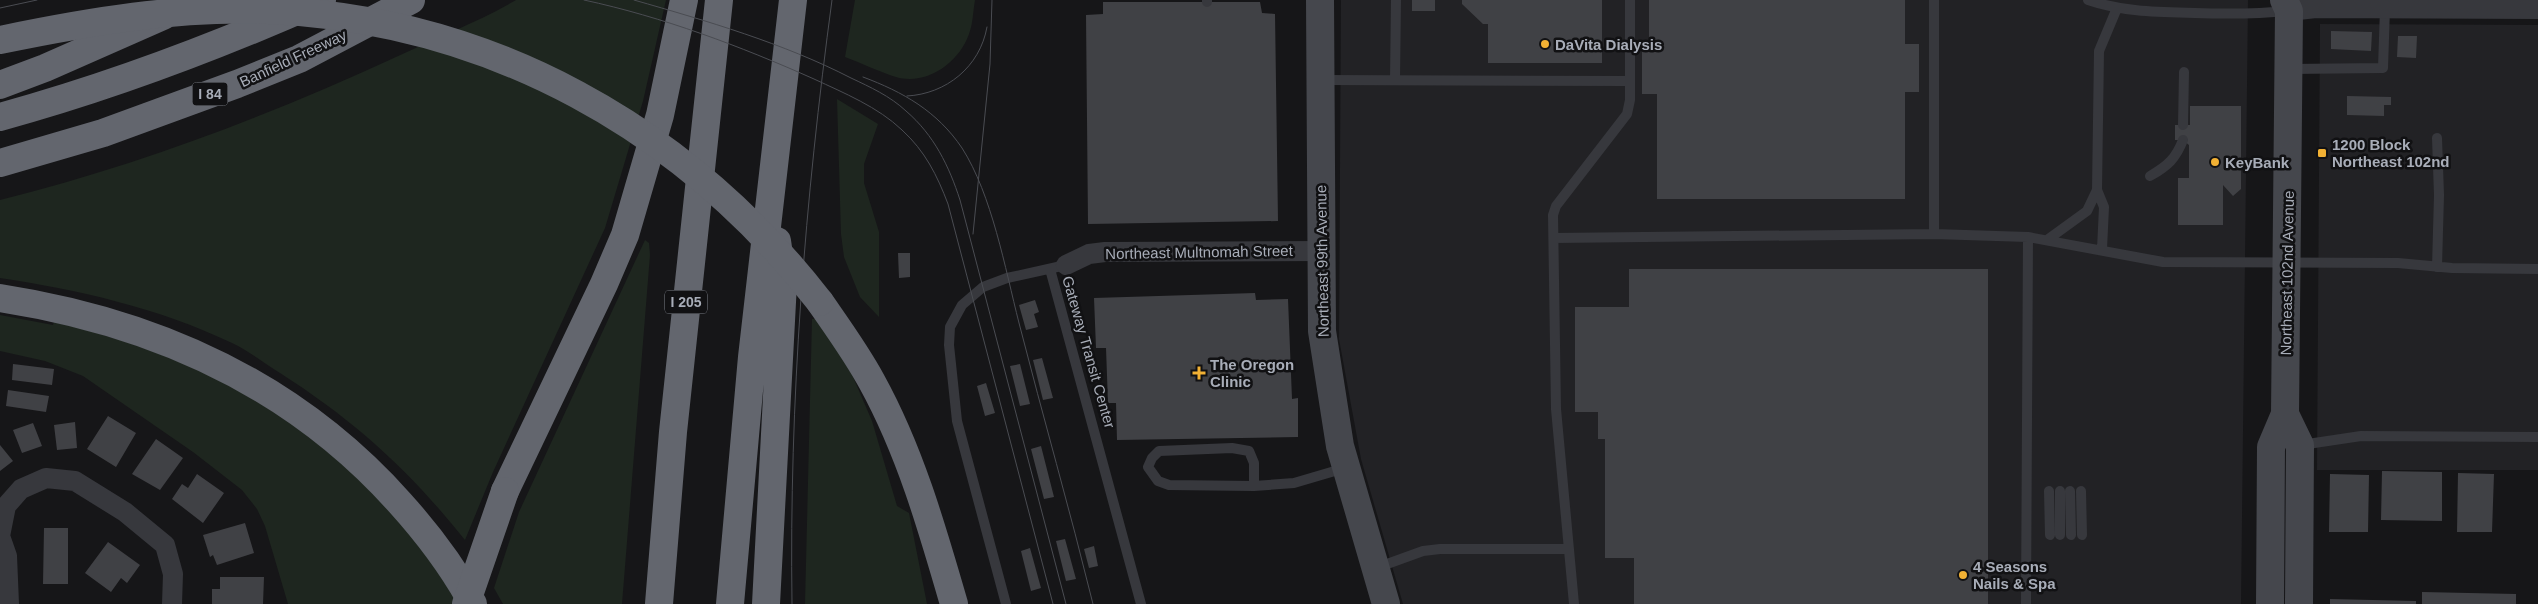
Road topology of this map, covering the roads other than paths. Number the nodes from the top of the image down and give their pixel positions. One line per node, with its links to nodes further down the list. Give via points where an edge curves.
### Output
1 (199, 0): 24 (highway)
2 (322, 0): 25 (highway, via 222,43)
3 (410, 0): 29 (highway, Banfield Freeway / I 84, via 299,59 237,84 103,133)
4 (684, 0): 58 (highway, bridge, via 660,115 625,234 505,492)
5 (719, 0): 60 (highway, I 205, via 673,432)
6 (792, 0): 32 (highway)
7 (1320, 0): 21 (main road, Northeast 99th Avenue)
8 (1396, 0): 22 (lane)
9 (1630, 0): 23 (lane)
10 (1934, 0): 33 (lane)
11 (2088, 0): 15 (lane)
12 (2290, 4): 15 (lane, via 2256,14 2147,12); 16 (street, via 2316,8); 19 (main road, Northeast 102nd Avenue)
13 (2421, 4): 14 (street); 16 (street)
14 (2478, 4): 17 (street)
15 (2117, 8): 31 (lane, via 2099,51)
16 (2385, 8): 19 (lane, via 2384,68)
17 (2538, 9)
18 (0, 40): 54 (highway, bridge, via 145,17 222,10 268,10 364,19 448,40 570,89 643,133 688,166 736,209 790,265 820,302 872,382 913,472)
19 (2289, 69): 39 (main road, Northeast 102nd Avenue)
20 (2184, 72): 26 (lane)
21 (1321, 80): 22 (lane); 38 (main road, Northeast 99th Avenue)
22 (1395, 80): 23 (lane)
23 (1630, 81): 35 (lane, via 1627,114 1556,206)
24 (0, 85)
25 (0, 118)
26 (2183, 125)
27 (2437, 138): 41 (lane)
28 (2183, 140): 30 (lane, via 2167,167)
29 (0, 163)
30 (2150, 176)
31 (2097, 190): 36 (lane, via 2087,211); 37 (lane, via 2104,207)
32 (770, 191): 61 (highway); 62 (highway, via 783,283)
33 (1934, 234): 34 (lane); 35 (lane)
34 (2028, 237): 36 (lane); 69 (lane)
35 (1554, 238): 53 (lane, via 1556,409)
36 (2047, 240): 37 (lane)
37 (2102, 249): 39 (lane, via 2164,262)
38 (1320, 251): 40 (street, Northeast Multnomah Street, via 1105,252 1089,254); 47 (main road, Northeast 99th Avenue, via 1322,331 1334,420)
39 (2288, 261): 41 (lane); 44 (main road, Northeast 102nd Avenue)
40 (1058, 267): 65 (lane, Gateway Transit Center, via 983,286 962,305 950,327 957,421); 66 (lane, Gateway Transit Center)
41 (2438, 267): 42 (lane)
42 (2538, 269)
43 (0, 298): 59 (highway, via 75,312 146,333 235,371 281,399 362,462 428,534)
44 (2286, 414): 46 (main road, Northeast 102nd Avenue); 70 (main road, Northeast 102nd Avenue, via 2271,447)
45 (2538, 437): 46 (lane, via 2361,436)
46 (2300, 445): 71 (main road, Northeast 102nd Avenue)
47 (1345, 468): 48 (lane, via 1294,483); 55 (main road, Northeast 99th Avenue)
48 (1254, 486): 48 (lane, via 1254,463 1249,451 1232,448 1159,451 1148,467 1158,481 1169,485)
49 (2081, 491): 52 (lane)
50 (2055, 535): 51 (lane, via 2060,491)
51 (2071, 535)
52 (2082, 535)
53 (1569, 549): 55 (lane, via 1440,549 1423,551); 68 (lane)
54 (941, 560): 63 (highway); 64 (highway)
55 (1375, 569): 67 (main road, Northeast 99th Avenue)
56 (9, 604): 57 (street, via 7,556 0,536 6,506 21,489 46,478 75,482 124,512 165,545 173,574)
57 (172, 604)
58 (466, 604)
59 (473, 604)
60 (659, 604)
61 (730, 604)
62 (766, 604)
63 (945, 604)
64 (954, 604)
65 (1006, 604)
66 (1141, 604)
67 (1386, 604)
68 (1574, 604)
69 (2026, 604)
70 (2270, 604)
71 (2298, 604)

